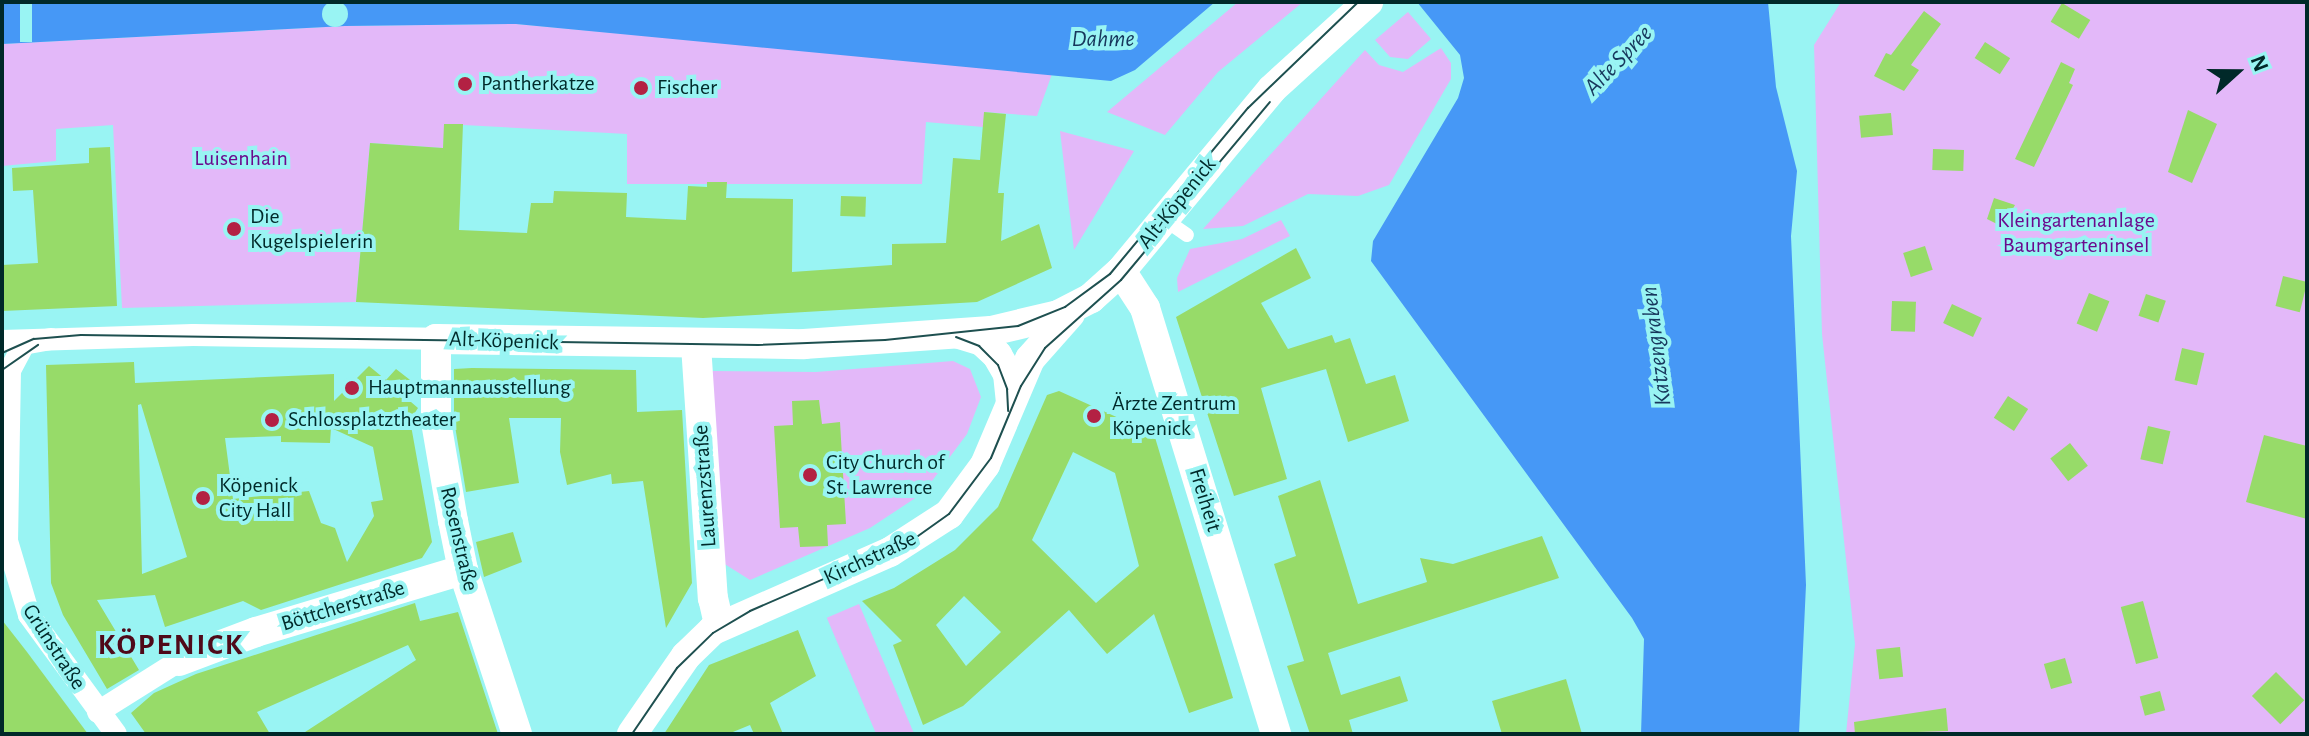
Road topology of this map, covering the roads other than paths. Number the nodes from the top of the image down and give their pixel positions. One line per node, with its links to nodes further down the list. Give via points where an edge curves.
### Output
1 (1365, 5): 2 (street, Alt-Köpenick, via 1272,89 1175,227)
2 (1121, 271): 3 (street, Alt-Köpenick); 18 (street, Freiheit, via 1145,308)
3 (1091, 298): 4 (street, Alt-Köpenick, via 1032,323); 10 (street, Kirchstraße, via 1043,341)
4 (957, 333): 8 (street, Alt-Köpenick); 10 (street, Alt-Köpenick, via 982,341 997,355 1008,374)
5 (51, 339): 6 (street, Alt-Köpenick); 7 (street, Alt-Köpenick); 9 (lane, Alt-Köpenick, via 27,341); 14 (street, Grünstraße, via 24,344 10,370 7,541 29,615)
6 (436, 339): 8 (street, Alt-Köpenick); 11 (street, Rosenstraße, via 436,422)
7 (2, 341)
8 (696, 345): 12 (street, Laurenzstraße)
9 (2, 353)
10 (1011, 401): 12 (street, Kirchstraße, via 979,476 939,523 890,552)
11 (463, 570): 13 (street, Böttcherstraße, via 256,632); 16 (street, Rosenstraße)
12 (719, 625): 17 (street, Kirchstraße, via 686,656)
13 (179, 661): 14 (street, Böttcherstraße)
14 (98, 712): 15 (street, Grünstraße)
15 (116, 734)
16 (517, 734)
17 (632, 734)
18 (1276, 734)

